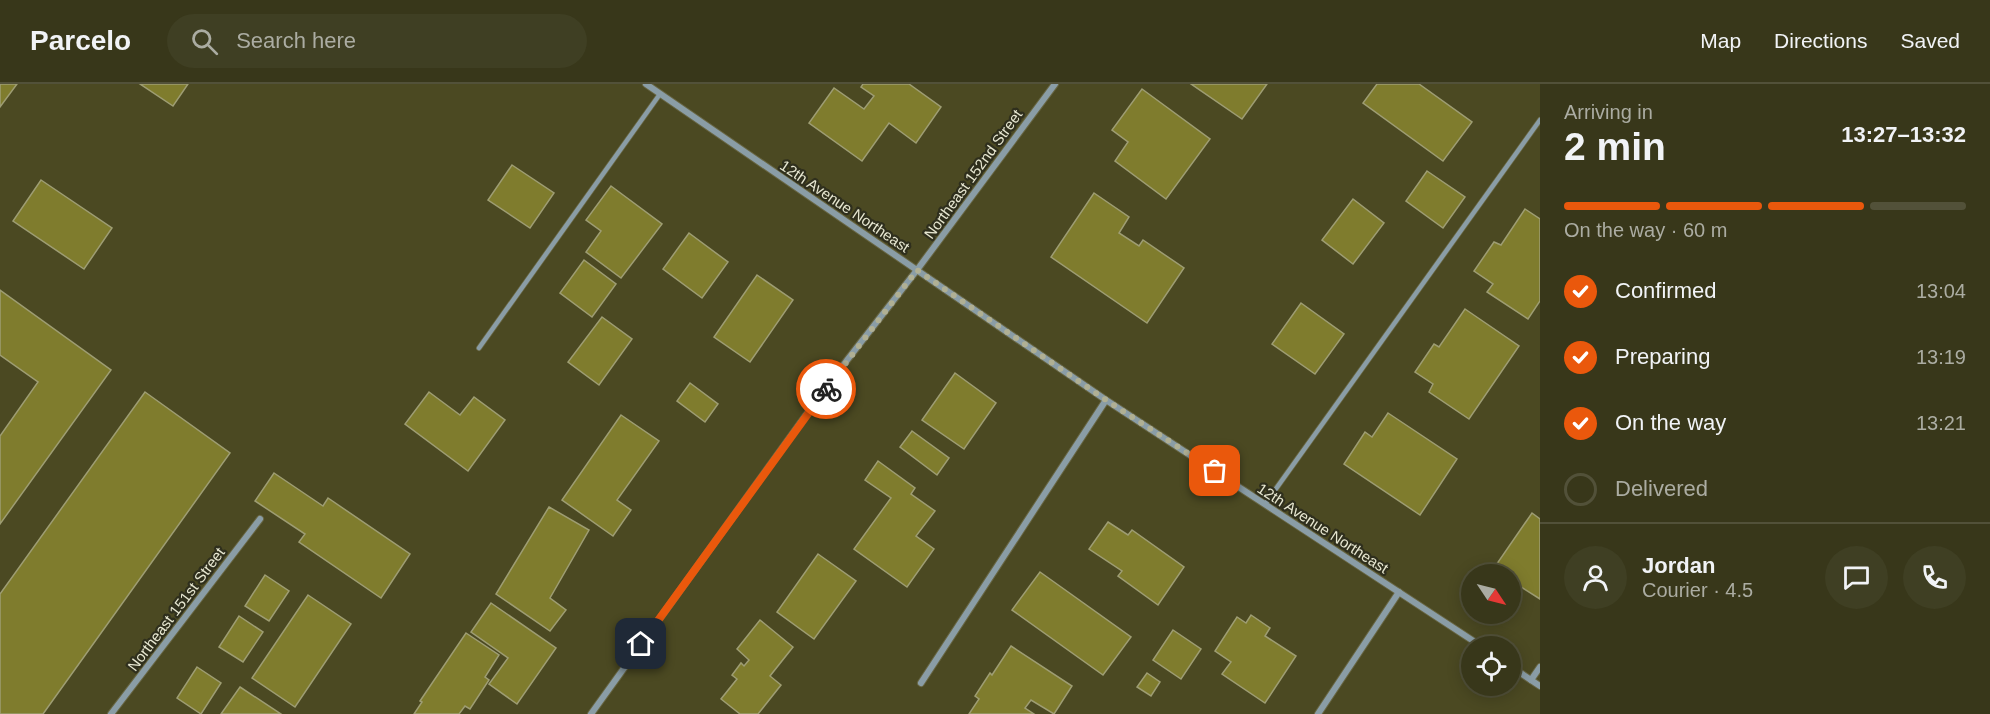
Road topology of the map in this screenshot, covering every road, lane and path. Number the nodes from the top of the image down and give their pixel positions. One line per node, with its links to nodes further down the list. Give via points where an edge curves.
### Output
1 (646, 84): 3 (street, 12th Avenue Northeast)
2 (1054, 84): 5 (street, Northeast 152nd Street)
3 (660, 94): 5 (street, 12th Avenue Northeast); 6 (lane)
4 (1540, 120): 8 (lane)
5 (917, 270): 7 (street, 12th Avenue Northeast); 18 (street, Northeast 152nd Street, via 827,386)
6 (479, 348)
7 (1106, 400): 8 (street, 12th Avenue Northeast); 15 (street)
8 (1265, 504): 10 (street, 12th Avenue Northeast)
9 (260, 519): 17 (street, Northeast 151st Street)
10 (1399, 592): 11 (street, 12th Avenue Northeast); 19 (street)
11 (1465, 636)
12 (1540, 667): 14 (street)
13 (1521, 673): 14 (street)
14 (1531, 680): 16 (street)
15 (921, 683)
16 (1540, 686)
17 (111, 714)
18 (591, 714)
19 (1318, 714)

